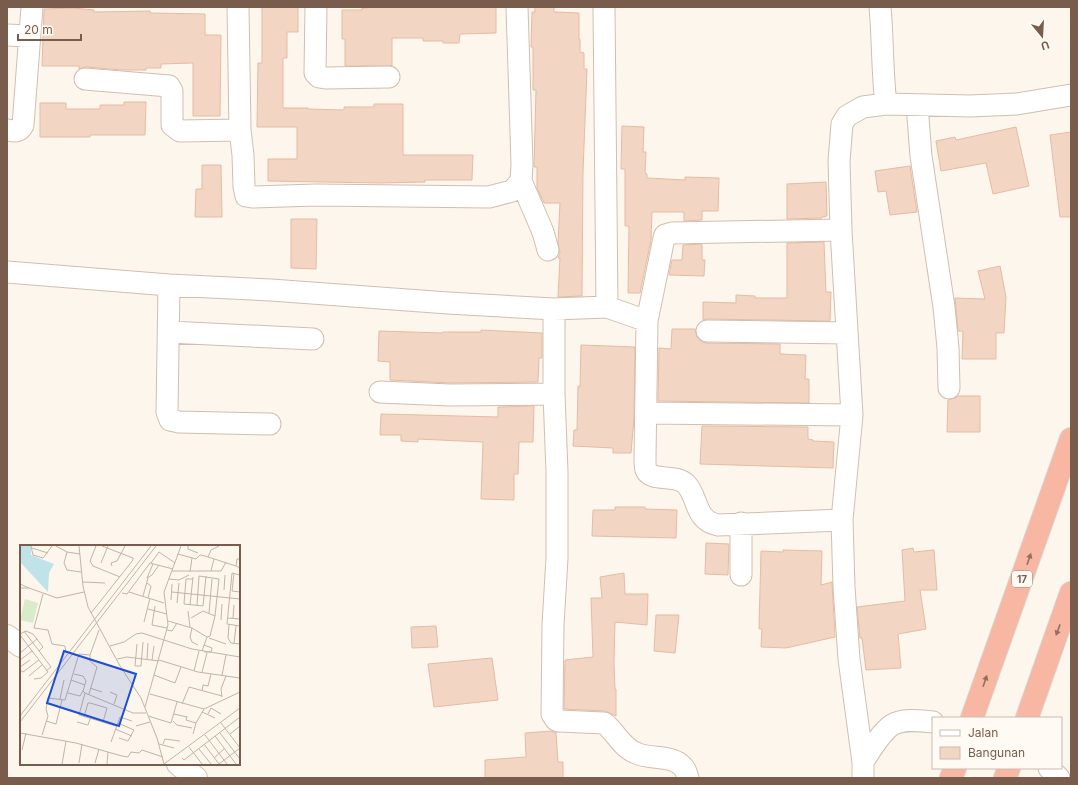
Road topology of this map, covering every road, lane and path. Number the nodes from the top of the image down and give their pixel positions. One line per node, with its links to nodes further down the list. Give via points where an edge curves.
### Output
1 (32, 7): 8 (street)
2 (238, 7): 15 (street)
3 (316, 7): 9 (street, via 317,75 325,78)
4 (517, 7): 16 (street)
5 (604, 7): 21 (street)
6 (880, 7): 12 (street)
7 (7, 35): 8 (street)
8 (30, 36): 14 (street, via 23,125 18,131)
9 (389, 76)
10 (86, 79): 15 (street, via 169,86 172,91 172,125 180,131)
11 (1071, 95): 13 (street, via 1017,104)
12 (886, 104): 13 (street); 17 (street, via 863,107 847,116 842,124 839,161)
13 (917, 106): 28 (street, via 921,156 945,314)
14 (7, 130)
15 (240, 130): 16 (street, via 244,187 248,197 489,197 512,191)
16 (521, 181): 18 (street)
17 (841, 230): 23 (street, via 694,232 666,235); 26 (street)
18 (548, 250)
19 (7, 272): 20 (street)
20 (169, 285): 22 (street); 25 (street)
21 (607, 307): 22 (street); 23 (street)
22 (554, 309): 30 (street)
23 (647, 321): 31 (street)
24 (707, 331): 26 (street)
25 (169, 332): 27 (street); 33 (street, via 167,412 170,420)
26 (847, 333): 32 (street)
27 (313, 339)
28 (949, 388)
29 (380, 392): 30 (street)
30 (554, 394): 48 (street, via 557,558 552,714 559,721 604,723 635,753 673,760 682,765)
31 (647, 413): 32 (street); 36 (street, via 645,458 649,474 675,478 685,483 703,517 710,523)
32 (852, 415): 35 (street)
33 (270, 424)
34 (1071, 439): 41 (highway, 17, one-way to 34)
35 (842, 520): 36 (street); 46 (street, via 849,659)
36 (741, 523): 37 (street)
37 (741, 575)
38 (1071, 593): 42 (highway, one-way to 42)
39 (7, 636): 40 (main road)
40 (20, 645)
41 (972, 717)
42 (1027, 717)
43 (932, 722): 46 (street, via 903,721 892,725 875,744)
44 (179, 765): 47 (main road)
45 (1050, 769): 49 (street)
46 (863, 770)
47 (196, 778)
48 (688, 778)
49 (1059, 778)

